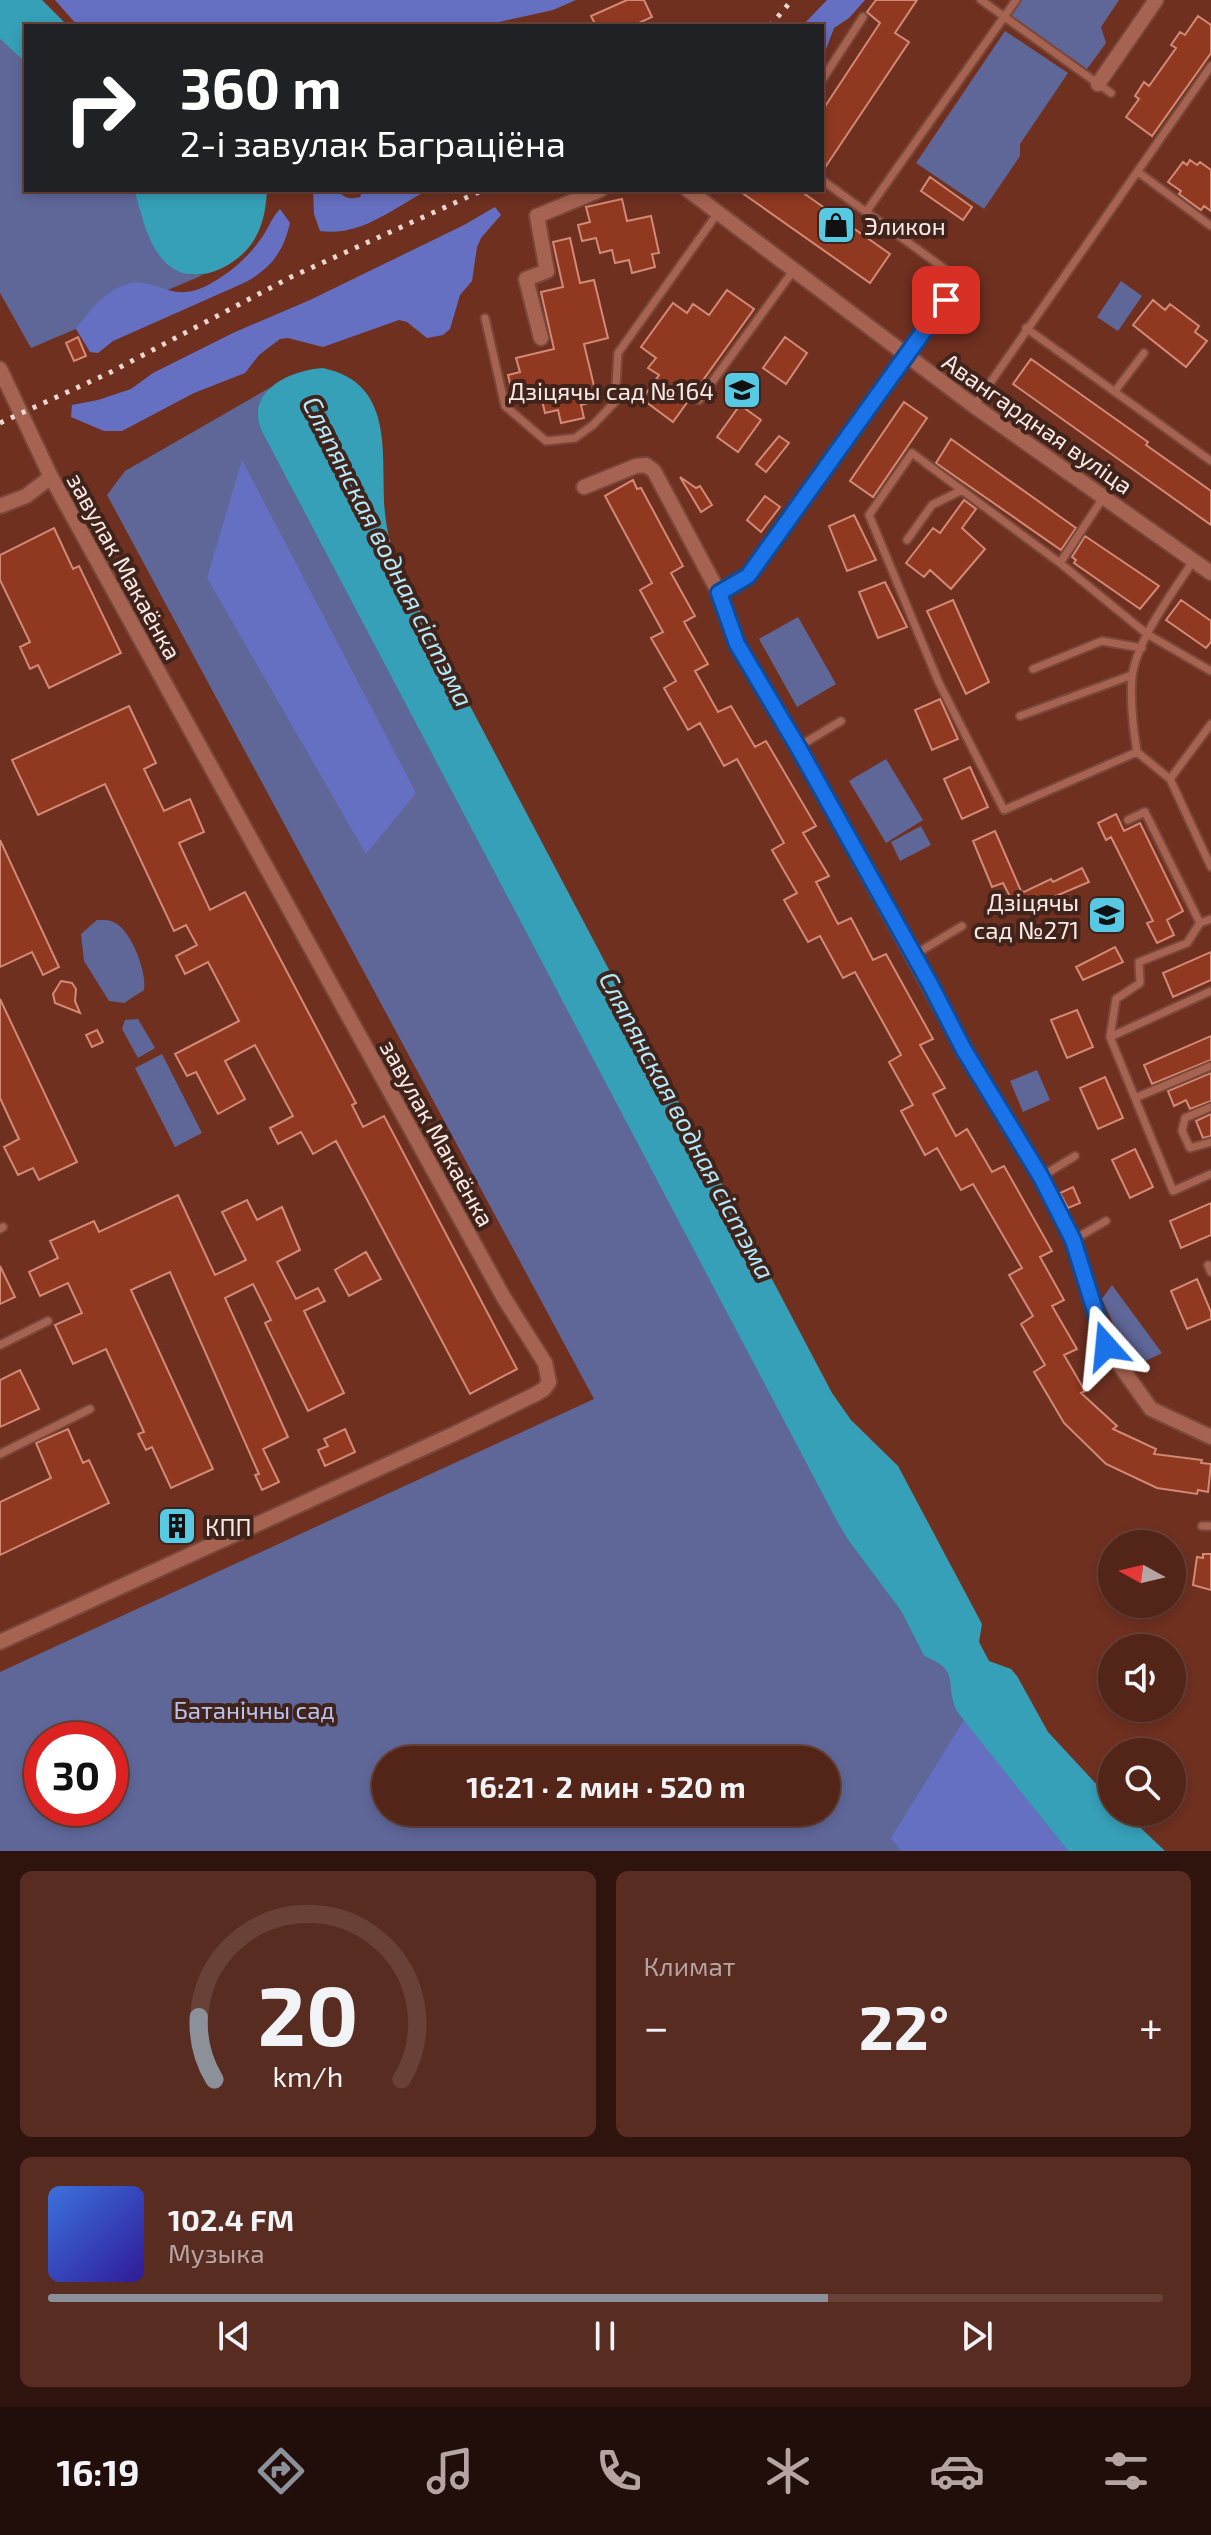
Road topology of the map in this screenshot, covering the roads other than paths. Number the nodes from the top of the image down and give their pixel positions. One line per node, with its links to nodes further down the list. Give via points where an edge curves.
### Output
1 (981, 0): 4 (lane)
2 (1016, 0): 4 (lane)
3 (1156, 0): 8 (street)
4 (1004, 16): 8 (lane); 15 (lane)
5 (863, 17): 7 (lane)
6 (1211, 66): 10 (lane)
7 (824, 77)
8 (1098, 84): 9 (lane)
9 (1111, 93)
10 (1138, 172): 16 (lane); 20 (lane)
11 (824, 181): 15 (lane)
12 (595, 192): 21 (street, via 537,216 547,271 526,279)
13 (693, 192): 14 (street, Авангардная вуліца)
14 (719, 212): 17 (street, Авангардная вуліца); 19 (lane, via 618,353 615,402 575,438 546,441 505,406)
15 (866, 212): 18 (lane)
16 (1211, 226)
17 (795, 269): 23 (street, Авангардная вуліца); 26 (lane)
18 (960, 280): 23 (street)
19 (485, 318)
20 (1026, 328): 25 (lane); 27 (lane)
21 (541, 338)
22 (1144, 353): 25 (lane)
23 (906, 356): 27 (street, Авангардная вуліца); 38 (street, via 748,576)
24 (0, 369): 29 (street, завулак Макаёнка)
25 (1115, 391): 28 (lane)
26 (699, 400)
27 (974, 406): 32 (street, Авангардная вуліца)
28 (1211, 461)
29 (51, 477): 33 (street, via 26,496); 72 (street, завулак Макаёнка, via 496,1284 545,1363 549,1382 536,1394 456,1433)
30 (584, 487): 38 (street, via 636,466 654,471)
31 (962, 490): 34 (lane, via 932,505); 36 (lane); 48 (lane, via 912,453 869,515 939,683 1004,810)
32 (1104, 497): 35 (street, Авангардная вуліца); 36 (lane)
33 (0, 506)
34 (907, 540)
35 (1193, 560): 37 (street, Авангардная вуліца); 39 (lane)
36 (1060, 563): 39 (lane)
37 (1211, 573)
38 (719, 593): 47 (street, via 737,644)
39 (1147, 634): 40 (lane); 42 (lane)
40 (1142, 648): 41 (lane, via 1102,641); 43 (lane)
41 (1033, 669)
42 (1211, 671)
43 (1132, 675): 44 (lane); 48 (lane)
44 (1020, 716)
45 (841, 721): 47 (lane)
46 (1211, 724): 49 (lane)
47 (798, 747): 55 (street)
48 (1137, 752): 49 (lane)
49 (1170, 779): 51 (lane)
50 (1128, 820): 53 (lane, via 1145,812)
51 (1211, 867)
52 (1211, 919): 53 (lane)
53 (1200, 923): 57 (lane, via 1187,943 1139,962 1140,983 1116,999)
54 (962, 926): 55 (lane)
55 (914, 955): 64 (street)
56 (1211, 991): 57 (lane)
57 (1110, 1037): 59 (lane)
58 (1211, 1066): 59 (lane)
59 (1135, 1098): 63 (lane, via 1173,1191)
60 (1211, 1107): 61 (lane, via 1185,1118 1182,1131 1190,1148)
61 (1211, 1142)
62 (1075, 1156): 64 (lane)
63 (1211, 1174)
64 (1041, 1177): 66 (street)
65 (1106, 1221): 66 (lane)
66 (1073, 1240): 70 (street, via 1106,1346 1151,1409)
67 (48, 1321): 68 (lane)
68 (0, 1345)
69 (90, 1409): 71 (lane)
70 (1211, 1437)
71 (0, 1454)
72 (0, 1642)

